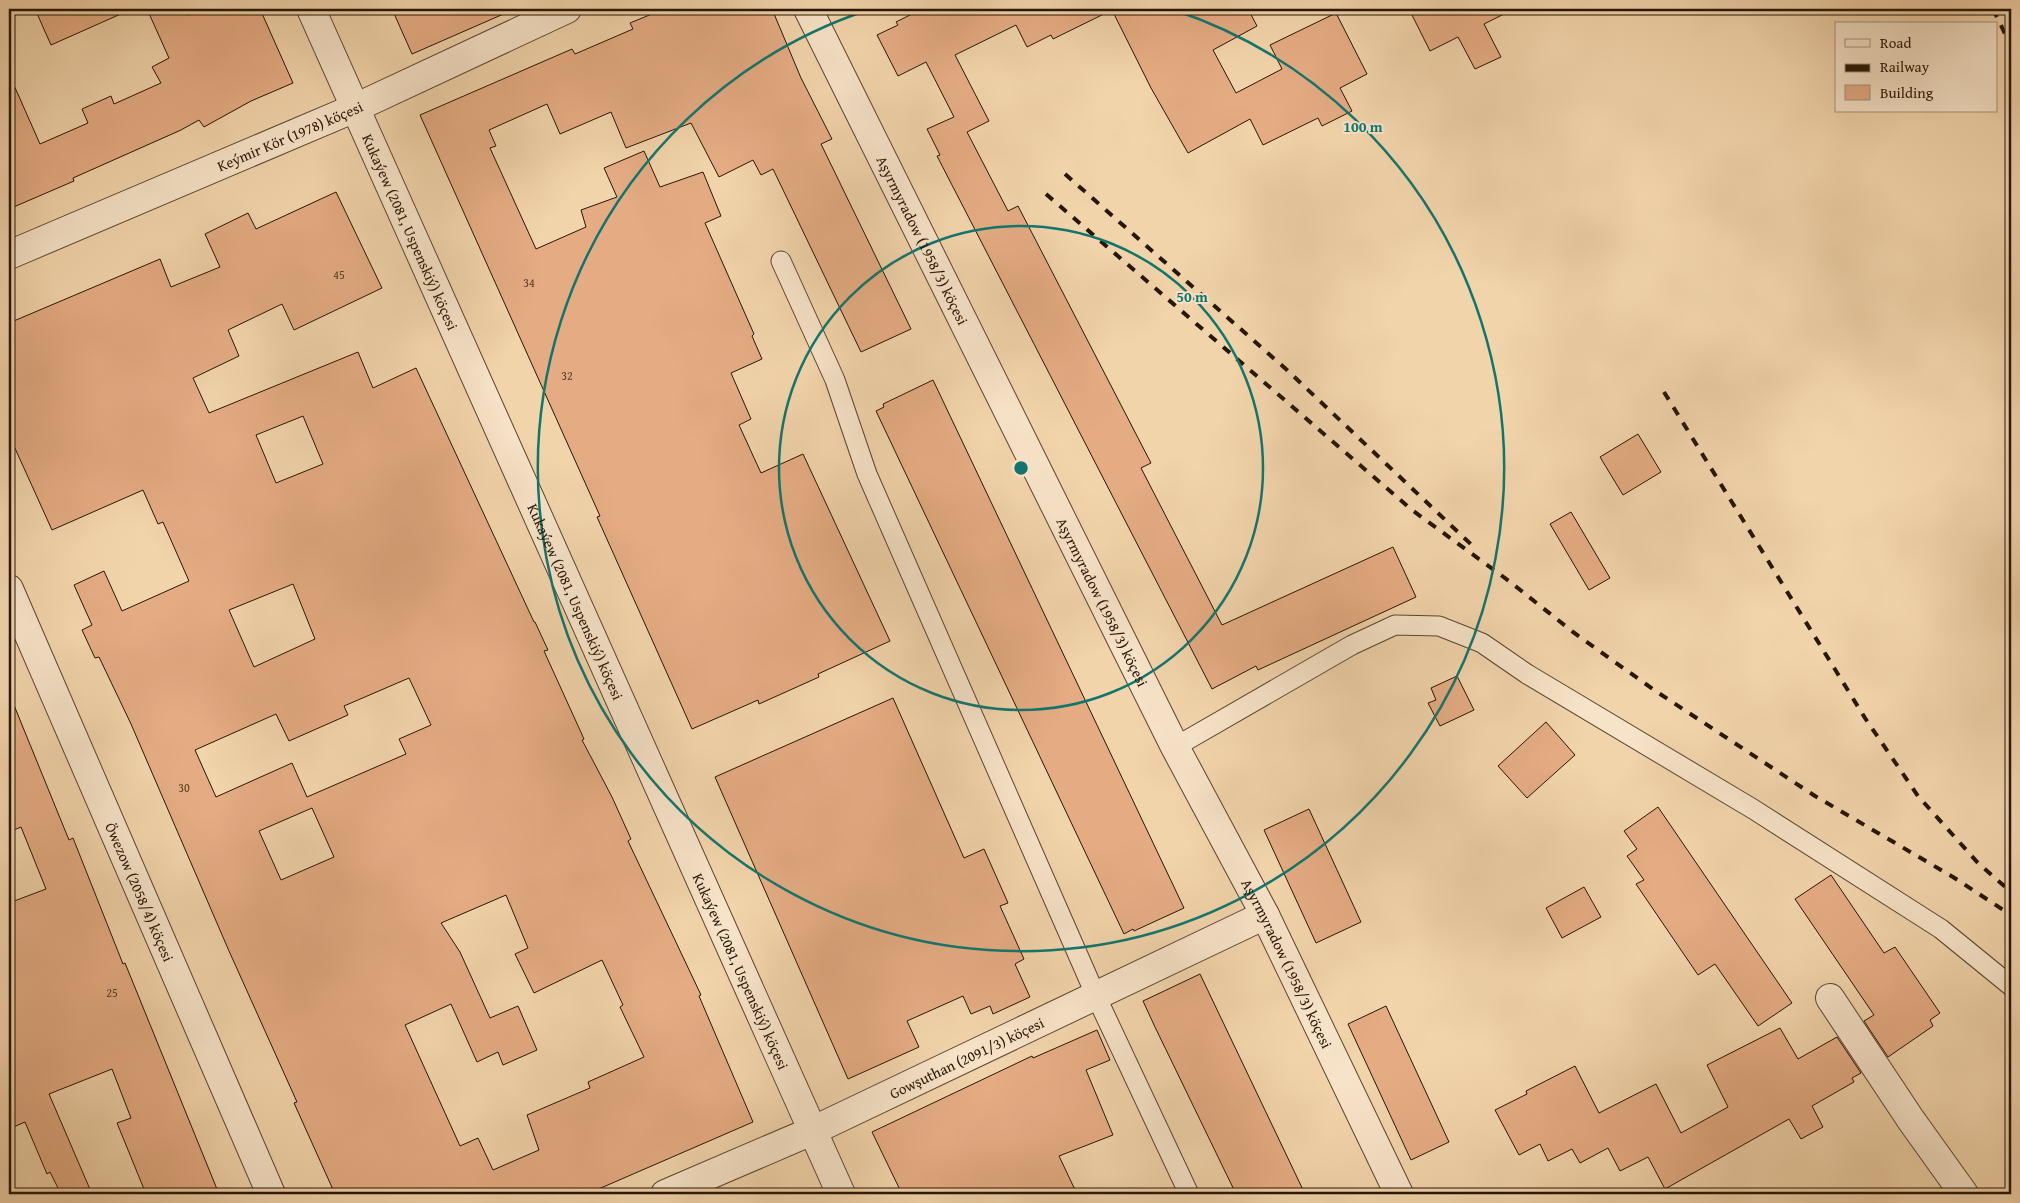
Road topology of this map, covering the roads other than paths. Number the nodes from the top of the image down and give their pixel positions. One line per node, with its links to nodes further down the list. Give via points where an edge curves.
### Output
1 (311, 9): 4 (street, Kukaýew (2081, Uspenskiý) köçesi)
2 (567, 9): 4 (street, Keýmir Kör (1978) köçesi)
3 (808, 9): 8 (street, Aşyrmyradow (1958/3) köçesi)
4 (355, 108): 5 (street, Keýmir Kör (1978) köçesi); 13 (street, Kukaýew (2081, Uspenskiý) köçesi)
5 (9, 255)
6 (781, 261): 11 (lane, via 835,380 867,474)
7 (9, 589): 14 (street, Öwezow (2058/4) köçesi)
8 (1175, 747): 9 (street, Aşyrmyradow (1958/3) köçesi); 10 (lane, via 1352,645 1395,625 1439,626 1482,643 1527,674 1761,814 1941,929)
9 (1265, 915): 11 (street, Gowşuthan (2091/3) köçesi); 18 (street, Aşyrmyradow (1958/3) köçesi)
10 (2011, 986)
11 (1096, 996): 13 (street, Gowşuthan (2091/3) köçesi); 17 (lane)
12 (1830, 998): 19 (street)
13 (812, 1131): 15 (street, Gowşuthan (2091/3) köçesi); 16 (street, Kukaýew (2081, Uspenskiý) köçesi)
14 (271, 1194)
15 (665, 1194)
16 (841, 1194)
17 (1189, 1194)
18 (1399, 1194)
19 (1964, 1194)

